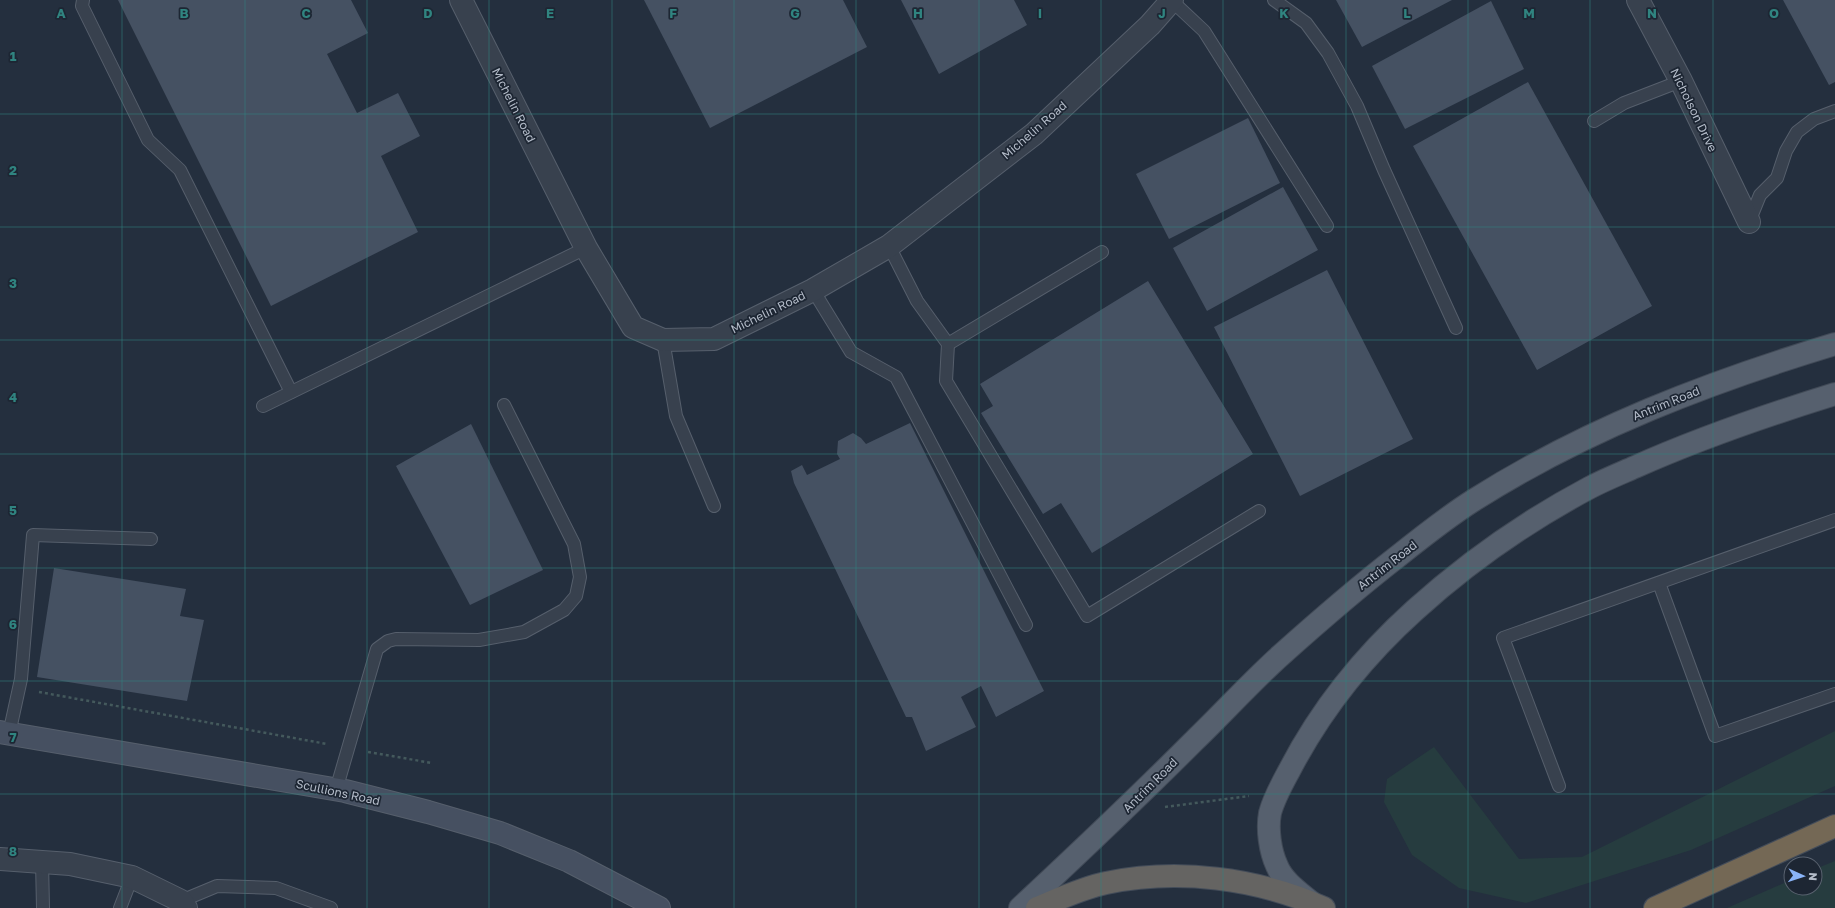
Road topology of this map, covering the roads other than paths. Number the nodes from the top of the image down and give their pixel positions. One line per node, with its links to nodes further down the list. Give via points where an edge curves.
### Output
1 (83, 0): 19 (lane, via 82,6 148,140 180,170)
2 (460, 0): 12 (street, Michelin Road)
3 (1172, 0): 10 (lane, via 1204,31); 11 (street, Michelin Road, via 1150,25 1034,134)
4 (1274, 0): 15 (lane, via 1306,24 1328,53 1358,106 1384,170)
5 (1638, 0): 6 (street, Nicholson Drive)
6 (1681, 81): 8 (lane, via 1624,103); 9 (street, Nicholson Drive)
7 (1835, 111): 9 (lane, via 1814,119 1797,132 1786,151 1777,178 1760,195)
8 (1594, 121)
9 (1749, 222)
10 (1328, 226)
11 (889, 246): 14 (street, Michelin Road); 17 (lane, via 917,301)
12 (586, 248): 16 (street, Michelin Road, via 633,327); 19 (lane)
13 (1102, 252): 17 (lane)
14 (813, 290): 16 (street, Michelin Road, via 714,339); 28 (lane, via 852,352 896,377)
15 (1456, 328)
16 (663, 340): 23 (lane, via 676,416)
17 (948, 344): 24 (lane, via 946,381 1087,616)
18 (1835, 344): 43 (main road, Antrim Road, via 1651,407 1573,444 1472,501 1350,594 1279,656 1122,812)
19 (291, 392): 22 (lane)
20 (1835, 394): 38 (main road, via 1678,448 1592,486 1544,513 1474,562 1415,610 1375,650 1302,746 1277,793 1270,813 1269,838 1277,866 1289,883)
21 (504, 405): 32 (lane, via 574,544 580,577 576,596 564,610 524,632 480,640 396,639 377,649)
22 (263, 406)
23 (714, 506)
24 (1259, 511)
25 (1835, 520): 27 (lane)
26 (151, 539): 30 (lane, via 33,535 21,679)
27 (1658, 583): 29 (lane, via 1715,736); 31 (lane, via 1503,638)
28 (1026, 624)
29 (1835, 694)
30 (5, 733): 32 (main road, Scullions Road)
31 (1559, 786)
32 (336, 790): 42 (main road, Scullions Road, via 428,812 500,834 569,861)
33 (1835, 826): 45 (highway)
34 (0, 859): 35 (street)
35 (42, 862): 36 (street, via 70,864); 39 (lane)
36 (132, 877): 37 (street); 40 (lane)
37 (184, 905): 41 (lane, via 217,886 276,888)
38 (1317, 905): 44 (highway, via 1264,888 1224,879 1181,876 1105,883)
39 (43, 908)
40 (120, 908)
41 (330, 908)
42 (659, 908)
43 (1020, 908)
44 (1037, 908)
45 (1655, 908)

